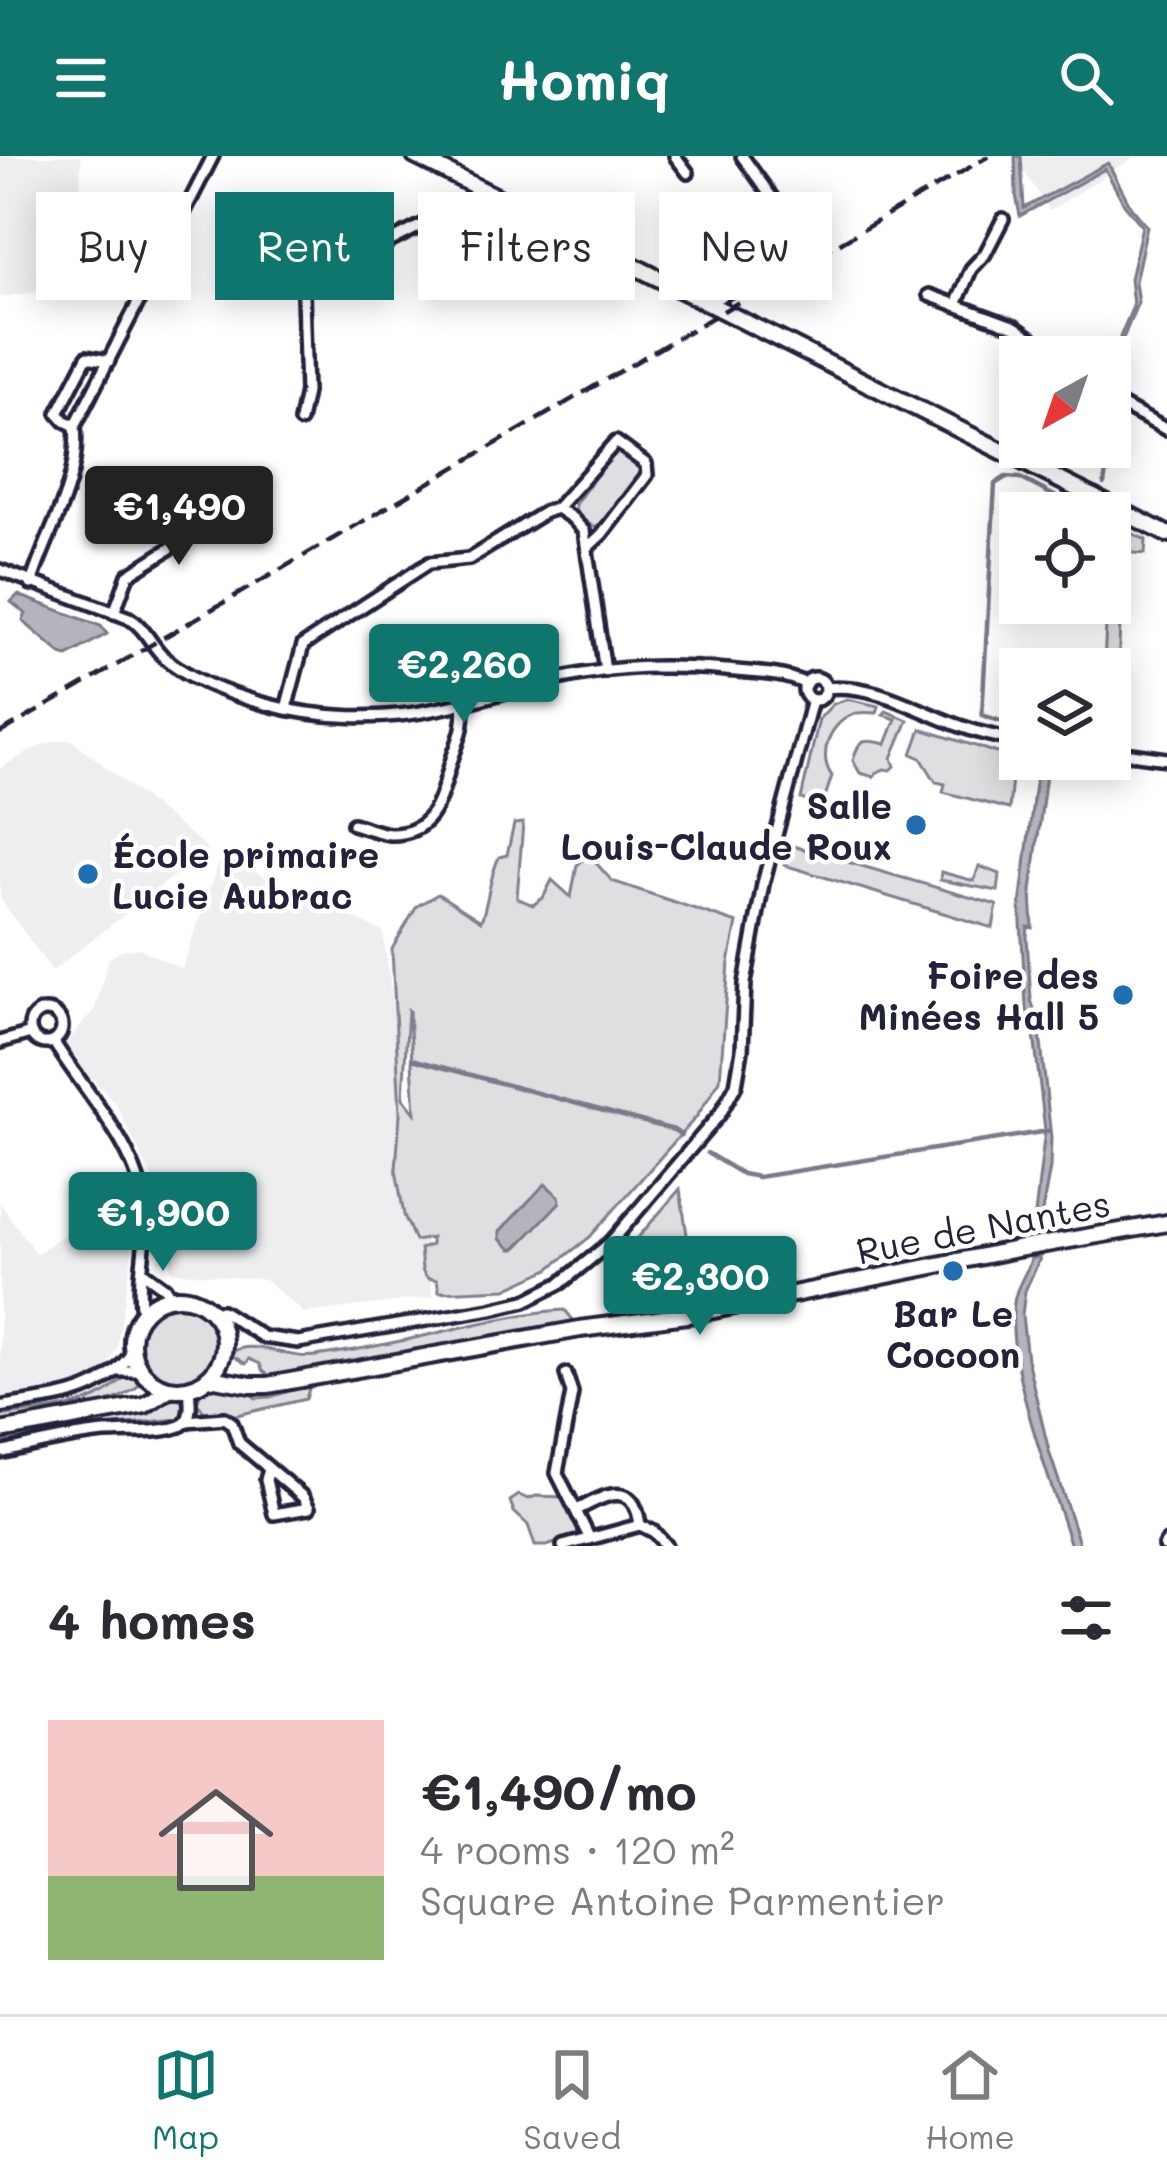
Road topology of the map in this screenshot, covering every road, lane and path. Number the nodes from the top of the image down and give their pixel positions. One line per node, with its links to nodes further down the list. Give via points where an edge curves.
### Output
1 (213, 156): 12 (street)
2 (415, 156): 6 (main road)
3 (675, 156): 5 (street)
4 (742, 156): 9 (street, via 798,238 792,253)
5 (688, 172)
6 (480, 190): 9 (main road); 14 (street, via 348,263 302,263)
7 (1003, 219): 10 (street)
8 (928, 295): 10 (street)
9 (708, 304): 19 (main road)
10 (956, 305): 11 (street)
11 (1028, 336)
12 (109, 361): 15 (street); 15 (street, via 87,356 58,413)
13 (1131, 410): 16 (street)
14 (300, 421)
15 (75, 426): 22 (street, via 65,497)
16 (1167, 430)
17 (557, 508): 20 (street, via 584,531); 20 (street, via 616,442 646,464 647,475); 29 (street, via 470,559 429,563 303,645)
18 (214, 511): 23 (street, via 204,527 128,574)
19 (1167, 534)
20 (587, 548): 24 (street)
21 (2, 576): 22 (street)
22 (31, 584): 23 (street)
23 (114, 613): 29 (street, via 140,625 181,669)
24 (605, 670): 25 (street, via 699,668); 28 (street)
25 (806, 684): 26 (street, via 817,679); 27 (street)
26 (826, 688): 27 (street); 30 (street, via 850,686)
27 (812, 700): 40 (street, via 763,884 740,1070 729,1101 610,1242 561,1283 491,1309 298,1342)
28 (463, 703): 29 (street, via 345,717); 33 (street, via 464,726 426,822 391,834)
29 (286, 709)
30 (999, 736)
31 (1131, 754): 32 (street)
32 (1167, 759)
33 (353, 824)
34 (31, 1033): 35 (street); 35 (street, via 33,1017 52,1012 62,1028); 36 (street)
35 (53, 1041): 38 (street, via 128,1153 146,1217)
36 (0, 1042)
37 (1163, 1222): 48 (main road, Rue de Nantes, via 694,1314)
38 (142, 1272): 39 (street); 41 (street)
39 (171, 1298): 40 (main road); 41 (main road)
40 (210, 1311): 43 (main road, via 224,1342)
41 (142, 1313): 42 (main road)
42 (132, 1353): 44 (street); 46 (main road)
43 (219, 1364): 47 (main road); 48 (main road)
44 (118, 1372): 46 (street); 52 (street, via 90,1390)
45 (566, 1374): 57 (street, via 572,1393 557,1473)
46 (144, 1375): 49 (main road); 51 (main road)
47 (209, 1378): 48 (main road, Rue de Nantes); 50 (main road)
48 (243, 1384)
49 (169, 1389): 50 (main road); 51 (main road)
50 (189, 1389): 53 (street)
51 (140, 1405): 54 (main road)
52 (0, 1407)
53 (187, 1421): 55 (street); 56 (street, via 225,1418)
54 (0, 1431)
55 (0, 1453)
56 (269, 1469): 56 (street, via 304,1497 310,1508 274,1514)
57 (578, 1510): 58 (street, via 600,1496 623,1495); 59 (street)
58 (640, 1525): 59 (street); 61 (street)
59 (590, 1538): 60 (street)
60 (563, 1546)
61 (666, 1546)

